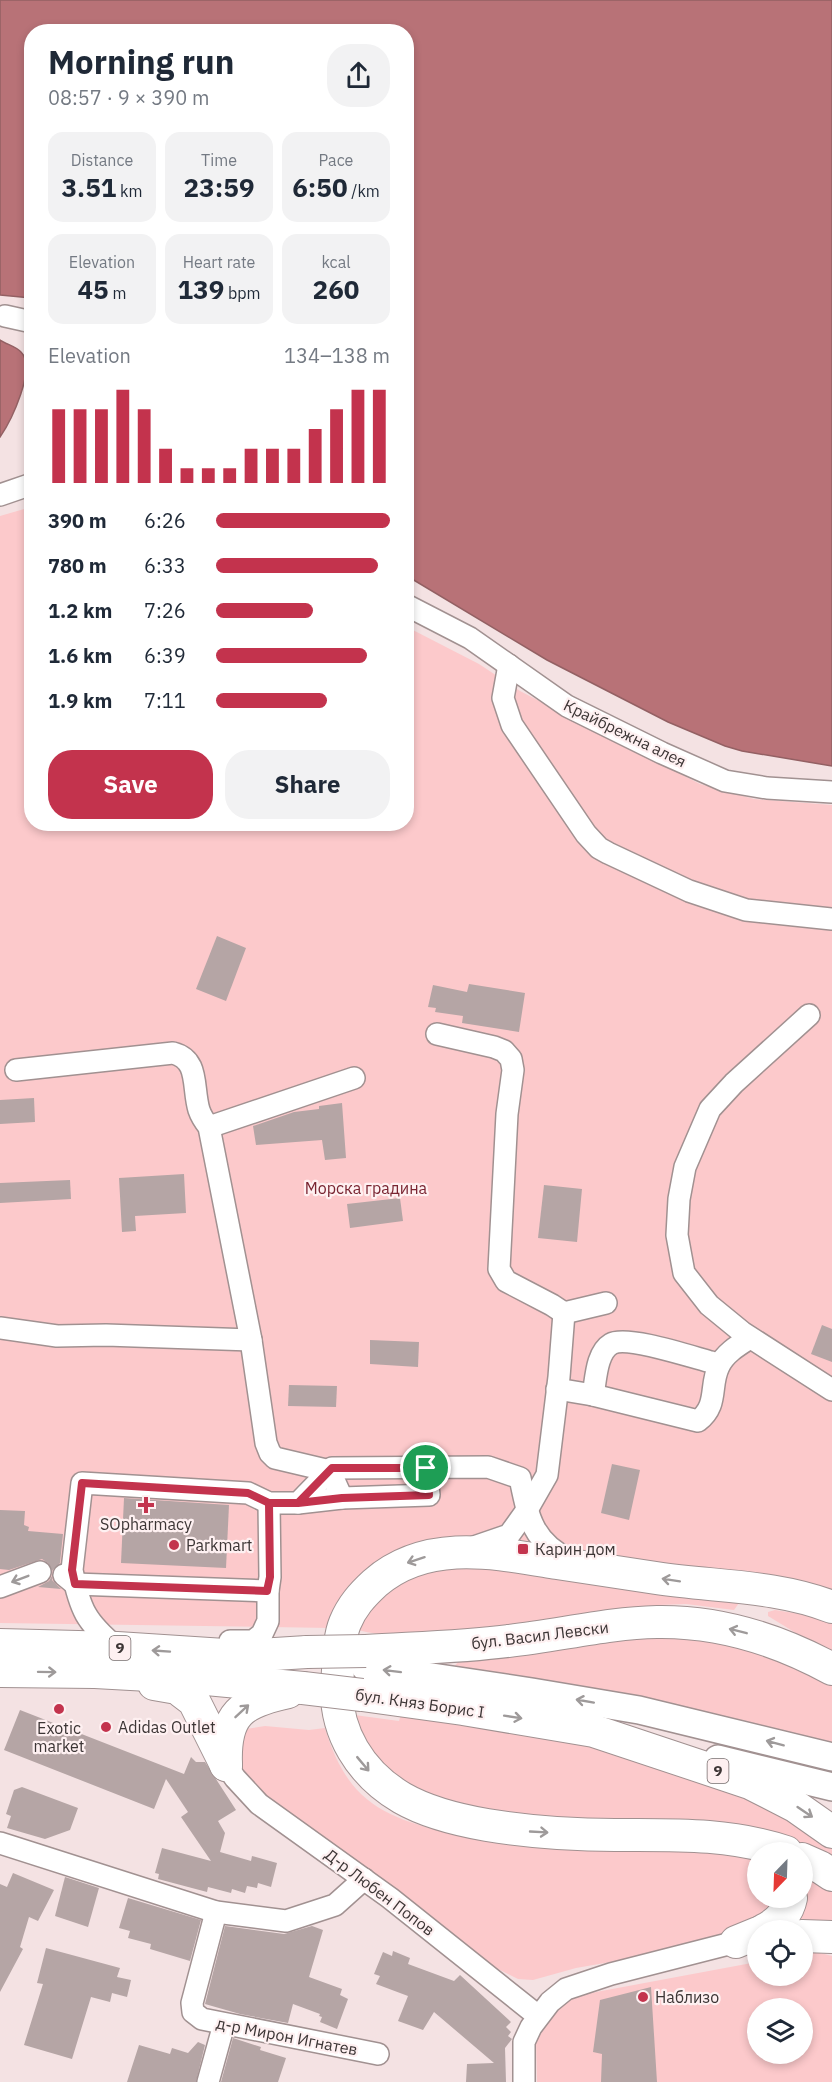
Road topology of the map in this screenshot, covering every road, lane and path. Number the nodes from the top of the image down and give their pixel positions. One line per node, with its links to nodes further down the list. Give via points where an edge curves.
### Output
1 (4, 316): 2 (street)
2 (24, 320)
3 (24, 487): 4 (street)
4 (0, 495)
5 (414, 613): 6 (street, Крайбрежна алея, via 470,638)
6 (509, 665): 7 (street, Крайбрежна алея, via 567,706 725,781); 8 (street, via 503,698 512,725 598,848 689,891 746,910)
7 (832, 792)
8 (832, 919)
9 (809, 1015): 17 (street, via 710,1109 685,1167 679,1199 677,1235 684,1274 709,1305)
10 (437, 1034): 15 (street, via 494,1047 511,1059 500,1269 506,1281)
11 (16, 1070): 13 (street, via 181,1055 191,1066 199,1112)
12 (354, 1078): 13 (street)
13 (208, 1127): 18 (street)
14 (606, 1303): 15 (street)
15 (564, 1313): 20 (street)
16 (0, 1328): 18 (street, via 57,1336)
17 (750, 1338): 19 (street, via 726,1355); 22 (street)
18 (251, 1340): 24 (street, via 270,1452 283,1461)
19 (718, 1367): 21 (street, via 628,1340 611,1344 603,1354); 21 (street, via 708,1414 698,1421)
20 (558, 1383): 21 (street); 28 (street, via 547,1475)
21 (594, 1389)
22 (832, 1390)
23 (426, 1468): 24 (street, via 332,1468); 25 (street, via 429,1495); 28 (street, via 488,1467 520,1478)
24 (330, 1472): 25 (street); 27 (street)
25 (342, 1498): 27 (street)
26 (269, 1503): 27 (street); 32 (street, via 248,1493 82,1483); 35 (street)
27 (298, 1503)
28 (526, 1510): 29 (street, via 509,1535); 30 (street, via 540,1538 555,1552)
29 (462, 1551): 30 (highway); 51 (highway, one-way to 51, via 423,1557 389,1572 351,1609 344,1626 337,1685 340,1723 352,1750 378,1781 403,1799 432,1812 489,1826 531,1832 707,1836)
30 (588, 1568): 33 (highway, one-way to 30)
31 (40, 1572): 34 (street, one-way to 34)
32 (68, 1579): 35 (street); 38 (street, via 88,1620)
33 (729, 1586): 36 (highway, via 777,1592); 41 (highway)
34 (0, 1587)
35 (267, 1591): 39 (street, via 268,1621 262,1634 253,1641 214,1641)
36 (832, 1607)
37 (0, 1645): 38 (highway, 9)
38 (117, 1648): 39 (highway, 9, one-way to 38)
39 (195, 1653): 40 (highway, бул. Васил Левски / 9)
40 (305, 1667): 43 (highway, бул. Княз Борис I / 9, bridge); 43 (highway, бул. Васил Левски / 9, bridge); 44 (highway, бул. Княз Борис I / 9, via 184,1677); 47 (highway, one-way to 40, via 226,1736 241,1710)
41 (831, 1668): 43 (highway, бул. Васил Левски / 9, one-way to 43, via 737,1630 655,1622 507,1642)
42 (0, 1671): 44 (highway, бул. Княз Борис I / 9, one-way to 44)
43 (364, 1671): 45 (highway, бул. Княз Борис I / 9, one-way to 45, via 463,1708); 46 (main road, бул. Княз Борис I, one-way to 43, via 639,1710 510,1688)
44 (95, 1672): 47 (highway, via 177,1688 188,1695 200,1710)
45 (594, 1731): 48 (main road, бул. Княз Борис I); 49 (highway, 9, one-way to 49, via 766,1790)
46 (832, 1757)
47 (226, 1765): 54 (street, Д-р Любен Попов, via 260,1804)
48 (832, 1787)
49 (832, 1832)
50 (0, 1843): 55 (street)
51 (747, 1844)
52 (813, 1864): 53 (highway)
53 (832, 1875)
54 (364, 1880): 55 (street, via 335,1905 286,1921); 59 (street, Д-р Любен Попов)
55 (216, 1912): 60 (street, д-р Мирон Игнатев, via 192,2006 198,2017)
56 (813, 1936): 57 (highway)
57 (832, 1937)
58 (747, 1940): 59 (street, via 566,1989)
59 (538, 2016): 63 (street, via 524,2043)
60 (224, 2024): 61 (street, д-р Мирон Игнатев); 62 (street)
61 (378, 2054)
62 (208, 2082)
63 (524, 2082)

